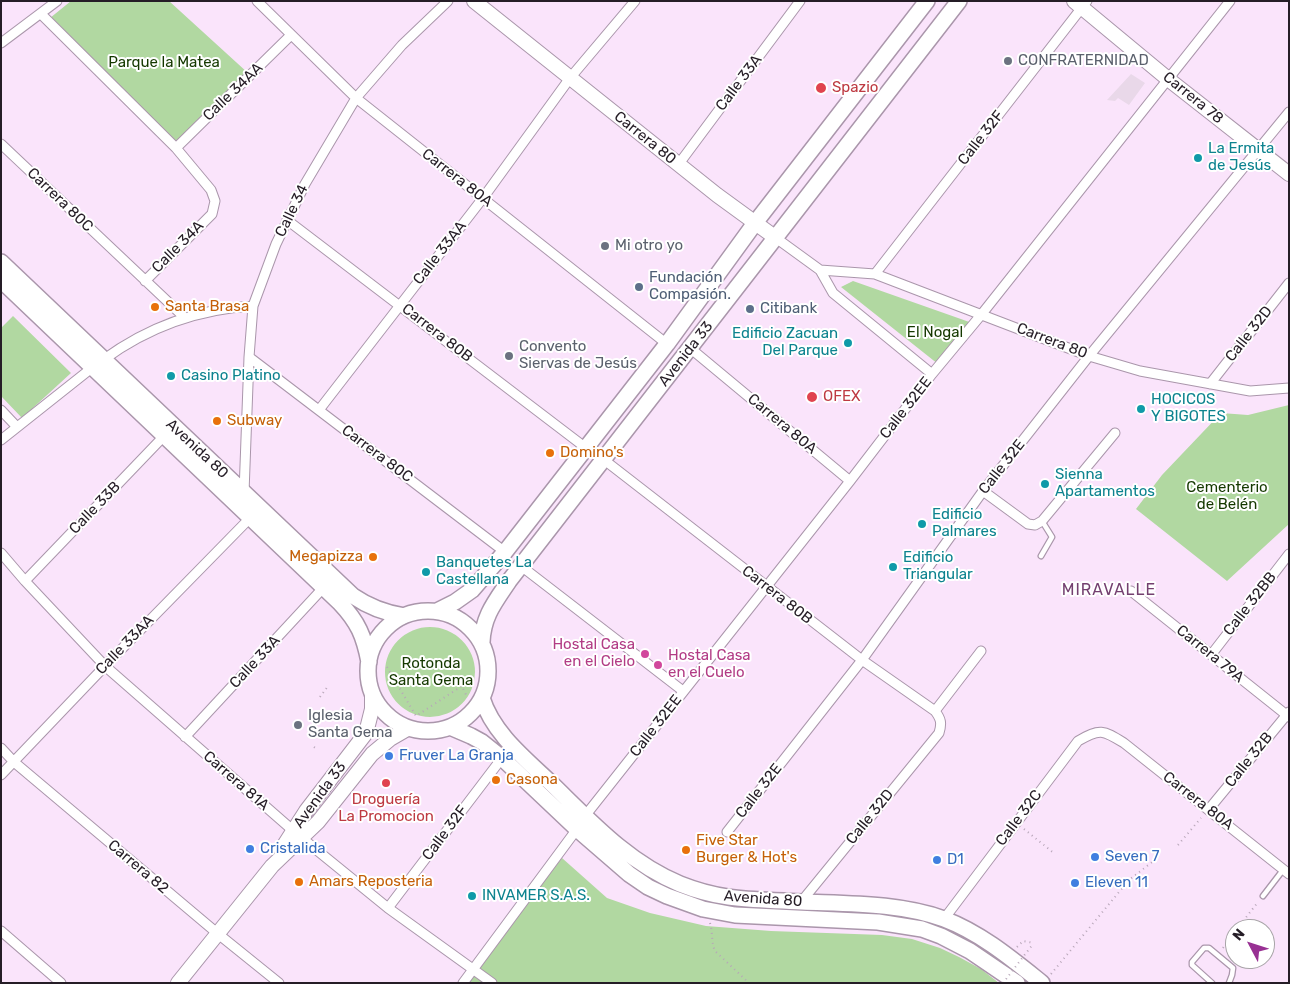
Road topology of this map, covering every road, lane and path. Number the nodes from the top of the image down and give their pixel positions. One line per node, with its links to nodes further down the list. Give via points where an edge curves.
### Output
1 (57, 1): 11 (street)
2 (257, 1): 12 (street, Carrera 80A)
3 (448, 1): 16 (street, Calle 34, via 402,45)
4 (474, 1): 14 (street, Carrera 80)
5 (636, 1): 14 (street, Calle 33AA)
6 (800, 1): 21 (street, Calle 33A)
7 (927, 1): 25 (main road, Avenida 33)
8 (959, 1): 26 (main road, Avenida 33)
9 (1230, 1): 15 (street, Calle 32EE)
10 (1081, 3): 15 (street, Carrera 78); 29 (street, Calle 32F)
11 (41, 14): 13 (street); 19 (street)
12 (291, 35): 16 (street, Carrera 80A); 19 (street, Calle 34AA)
13 (1, 43)
14 (570, 78): 21 (street, Carrera 80); 23 (street, Calle 33AA)
15 (1168, 79): 20 (street, Carrera 78); 35 (street, Calle 32EE)
16 (356, 98): 23 (street, Carrera 80A); 24 (street, Calle 34)
17 (1289, 112): 20 (street, Calle 32E)
18 (1, 144): 31 (street, Carrera 80C)
19 (176, 148): 31 (street, Calle 34A, via 211,190 215,201 212,214)
20 (1259, 150): 22 (street, Carrera 78); 39 (street, Calle 32E)
21 (678, 165): 25 (street, Carrera 80)
22 (1289, 174)
23 (483, 198): 33 (street, Calle 33AA); 37 (street, Carrera 80A)
24 (287, 220): 33 (street, Carrera 80B); 34 (street, Calle 34)
25 (755, 223): 26 (street, Carrera 80); 37 (main road, Avenida 33)
26 (776, 238): 28 (street, Carrera 80); 38 (main road, Avenida 33)
27 (1, 262): 41 (main road, Avenida 80)
28 (820, 270): 29 (street, Carrera 80); 42 (street, Carrera 80, via 833,293)
29 (875, 274): 35 (street, Carrera 80)
30 (1, 280): 41 (main road, Avenida 80)
31 (145, 281): 36 (street, Carrera 80C)
32 (1289, 283): 43 (street, Calle 32D)
33 (400, 304): 46 (street, Calle 33AA); 51 (street, Carrera 80B)
34 (253, 306): 36 (street, via 218,309); 40 (street)
35 (981, 315): 39 (street, Carrera 80); 42 (street, Calle 32EE)
36 (184, 318): 41 (street, via 136,338)
37 (667, 344): 51 (main road, Avenida 33)
38 (690, 348): 52 (main road, Avenida 33); 53 (street, Carrera 80A)
39 (1089, 356): 43 (street, Carrera 80, via 1140,371); 54 (street, Calle 32E)
40 (249, 357): 46 (street, Carrera 80C); 55 (street)
41 (98, 363): 47 (street); 49 (main road, Avenida 80); 55 (main road, Avenida 80)
42 (932, 374): 53 (street, Calle 32EE)
43 (1210, 384): 44 (street, Carrera 80, via 1250,391)
44 (1289, 388)
45 (1, 410): 47 (street)
46 (319, 410): 58 (street, Carrera 80C)
47 (17, 427): 50 (street)
48 (1115, 433): 57 (street)
49 (165, 435): 56 (main road, Avenida 80); 63 (street, Calle 33B)
50 (1, 440)
51 (586, 448): 58 (main road, Avenida 33)
52 (603, 459): 62 (main road, Avenida 33); 64 (street, Carrera 80B)
53 (850, 481): 64 (street, Calle 32EE)
54 (983, 491): 57 (street, via 1028,524); 72 (street, Calle 32E)
55 (244, 494): 68 (main road, Avenida 80, via 353,596 365,605)
56 (251, 517): 65 (main road, Avenida 80); 74 (street, Calle 33AA)
57 (1042, 521): 61 (lane, via 1052,537)
58 (505, 552): 67 (main road, Avenida 33, via 472,590)
59 (1, 553): 63 (street, Carrera 81A)
60 (1289, 554): 71 (street, Calle 32BB)
61 (1041, 556)
62 (520, 566): 69 (main road, Avenida 33, via 488,613 482,628); 77 (street)
63 (25, 581): 74 (street, Carrera 81A)
64 (766, 586): 72 (street, Carrera 80B); 77 (street, Calle 32EE)
65 (324, 587): 73 (main road, Avenida 80, via 350,613 365,640); 86 (street, Calle 33A)
66 (1131, 591): 71 (street, Carrera 79A)
67 (437, 611): 68 (main road); 69 (main road, via 463,622)
68 (404, 616): 73 (main road, via 382,632)
69 (482, 642): 80 (main road, via 487,656 487,684)
70 (981, 652): 81 (street)
71 (1211, 655): 82 (street, Carrera 79A)
72 (862, 660): 81 (street, Carrera 80B); 96 (street, Calle 32E)
73 (369, 662): 78 (main road, via 368,679)
74 (105, 666): 86 (street, Carrera 81A); 91 (street, Calle 33AA)
75 (387, 667): 80 (path, via 416,716 462,686)
76 (329, 686): 79 (path)
77 (683, 691): 94 (street, Calle 32EE)
78 (372, 694): 84 (main road, via 390,718); 97 (street, Avenida 33, via 366,733 306,811)
79 (320, 697)
80 (475, 698): 83 (main road, via 474,710); 94 (main road, Avenida 80)
81 (935, 711): 103 (street, Calle 32D, via 942,725 939,733)
82 (1288, 714): 93 (street, Calle 32B)
83 (450, 727): 84 (main road, via 432,731); 90 (main road, Avenida 80, via 472,736)
84 (409, 728): 97 (street, Avenida 33, via 372,754 318,822)
85 (1105, 731): 93 (street, Carrera 80A); 106 (street, Calle 32C, via 1091,733 1078,741)
86 (185, 737): 97 (street, Carrera 81A)
87 (314, 747): 89 (path)
88 (1, 748): 91 (street, Carrera 82)
89 (318, 750)
90 (502, 758): 94 (main road, Avenida 80); 104 (street, Calle 32F)
91 (14, 762): 92 (street, Calle 33AA); 109 (street, Carrera 82)
92 (1, 775)
93 (1209, 809): 98 (path); 101 (street, Carrera 80A)
94 (581, 822): 103 (main road, Avenida 80, via 647,868 681,884 735,900); 113 (street, Calle 32EE); 122 (main road, Avenida 80, via 616,863 641,882 686,904 735,914 878,922 922,929 970,951)
95 (1020, 825): 99 (path)
96 (727, 832)
97 (297, 835): 104 (street, Carrera 81A); 109 (street, Avenida 33)
98 (1178, 845)
99 (1055, 854)
100 (1156, 859): 114 (path, via 1128,880)
101 (1286, 872): 102 (lane)
102 (1262, 896): 107 (path)
103 (802, 902): 106 (main road, Avenida 80, via 869,905)
104 (388, 908): 113 (street, Carrera 81A)
105 (708, 918): 120 (path, via 715,951)
106 (944, 919): 114 (main road, Avenida 80)
107 (1244, 919)
108 (1, 931): 115 (street)
109 (217, 933): 116 (street, Avenida 33); 117 (street, Carrera 82)
110 (1225, 944): 112 (path)
111 (1016, 949): 121 (path, bridge, via 1023,941 1034,943)
112 (1217, 955): 123 (lane, via 1204,948 1192,962 1194,968); 124 (lane, via 1233,968)
113 (474, 969): 118 (street, Calle 32EE); 119 (street, Carrera 81A)
114 (1046, 979)
115 (61, 983)
116 (178, 983)
117 (279, 983)
118 (463, 983)
119 (492, 983)
120 (749, 983)
121 (1003, 983)
122 (1017, 983)
123 (1212, 983)
124 (1230, 983)

